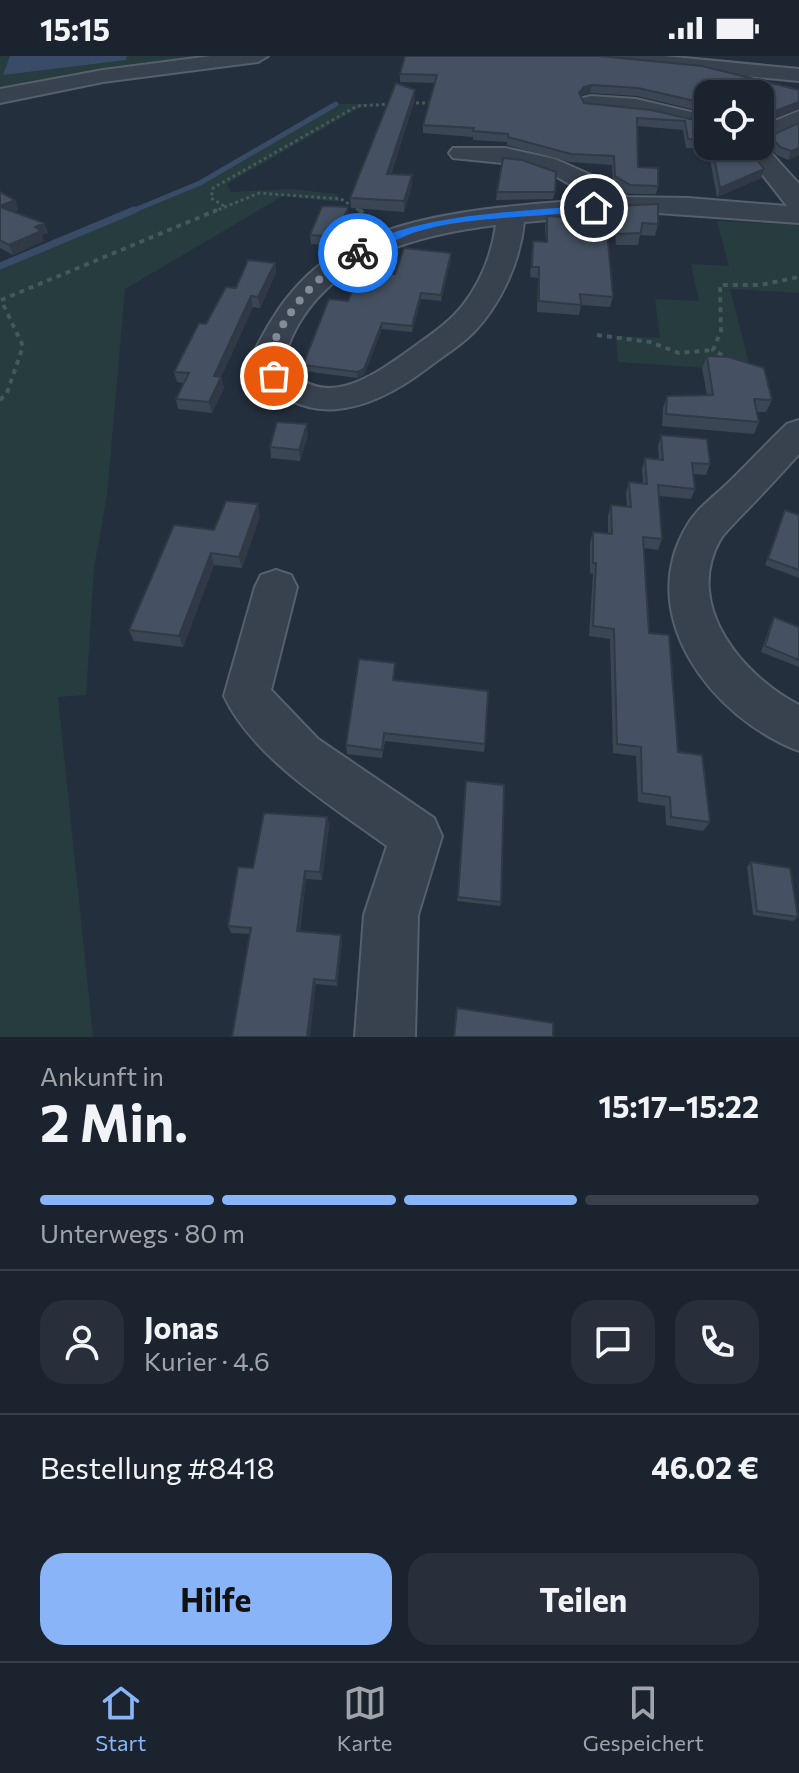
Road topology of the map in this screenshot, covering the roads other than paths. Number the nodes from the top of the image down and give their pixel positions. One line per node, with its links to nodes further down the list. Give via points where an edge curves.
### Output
1 (258, 56): 5 (street)
2 (601, 56): 3 (street)
3 (648, 58): 4 (street)
4 (799, 75)
5 (0, 96)
6 (591, 103): 8 (street, via 633,105)
7 (799, 118): 9 (street)
8 (694, 120)
9 (774, 130)
10 (461, 153): 13 (street, via 491,151 556,167)
11 (764, 160): 12 (street)
12 (799, 204)
13 (621, 205): 14 (street); 15 (street)
14 (511, 215): 14 (street, via 427,226 349,257 287,315 266,360 274,376 292,391 346,398 370,392 398,374 462,326 499,267)
15 (799, 215)
16 (799, 432): 18 (street, via 702,534 686,572 689,611 706,647 739,688)
17 (276, 587): 19 (street, via 247,696 301,755 416,836 391,915)
18 (799, 729)
19 (385, 1037)

